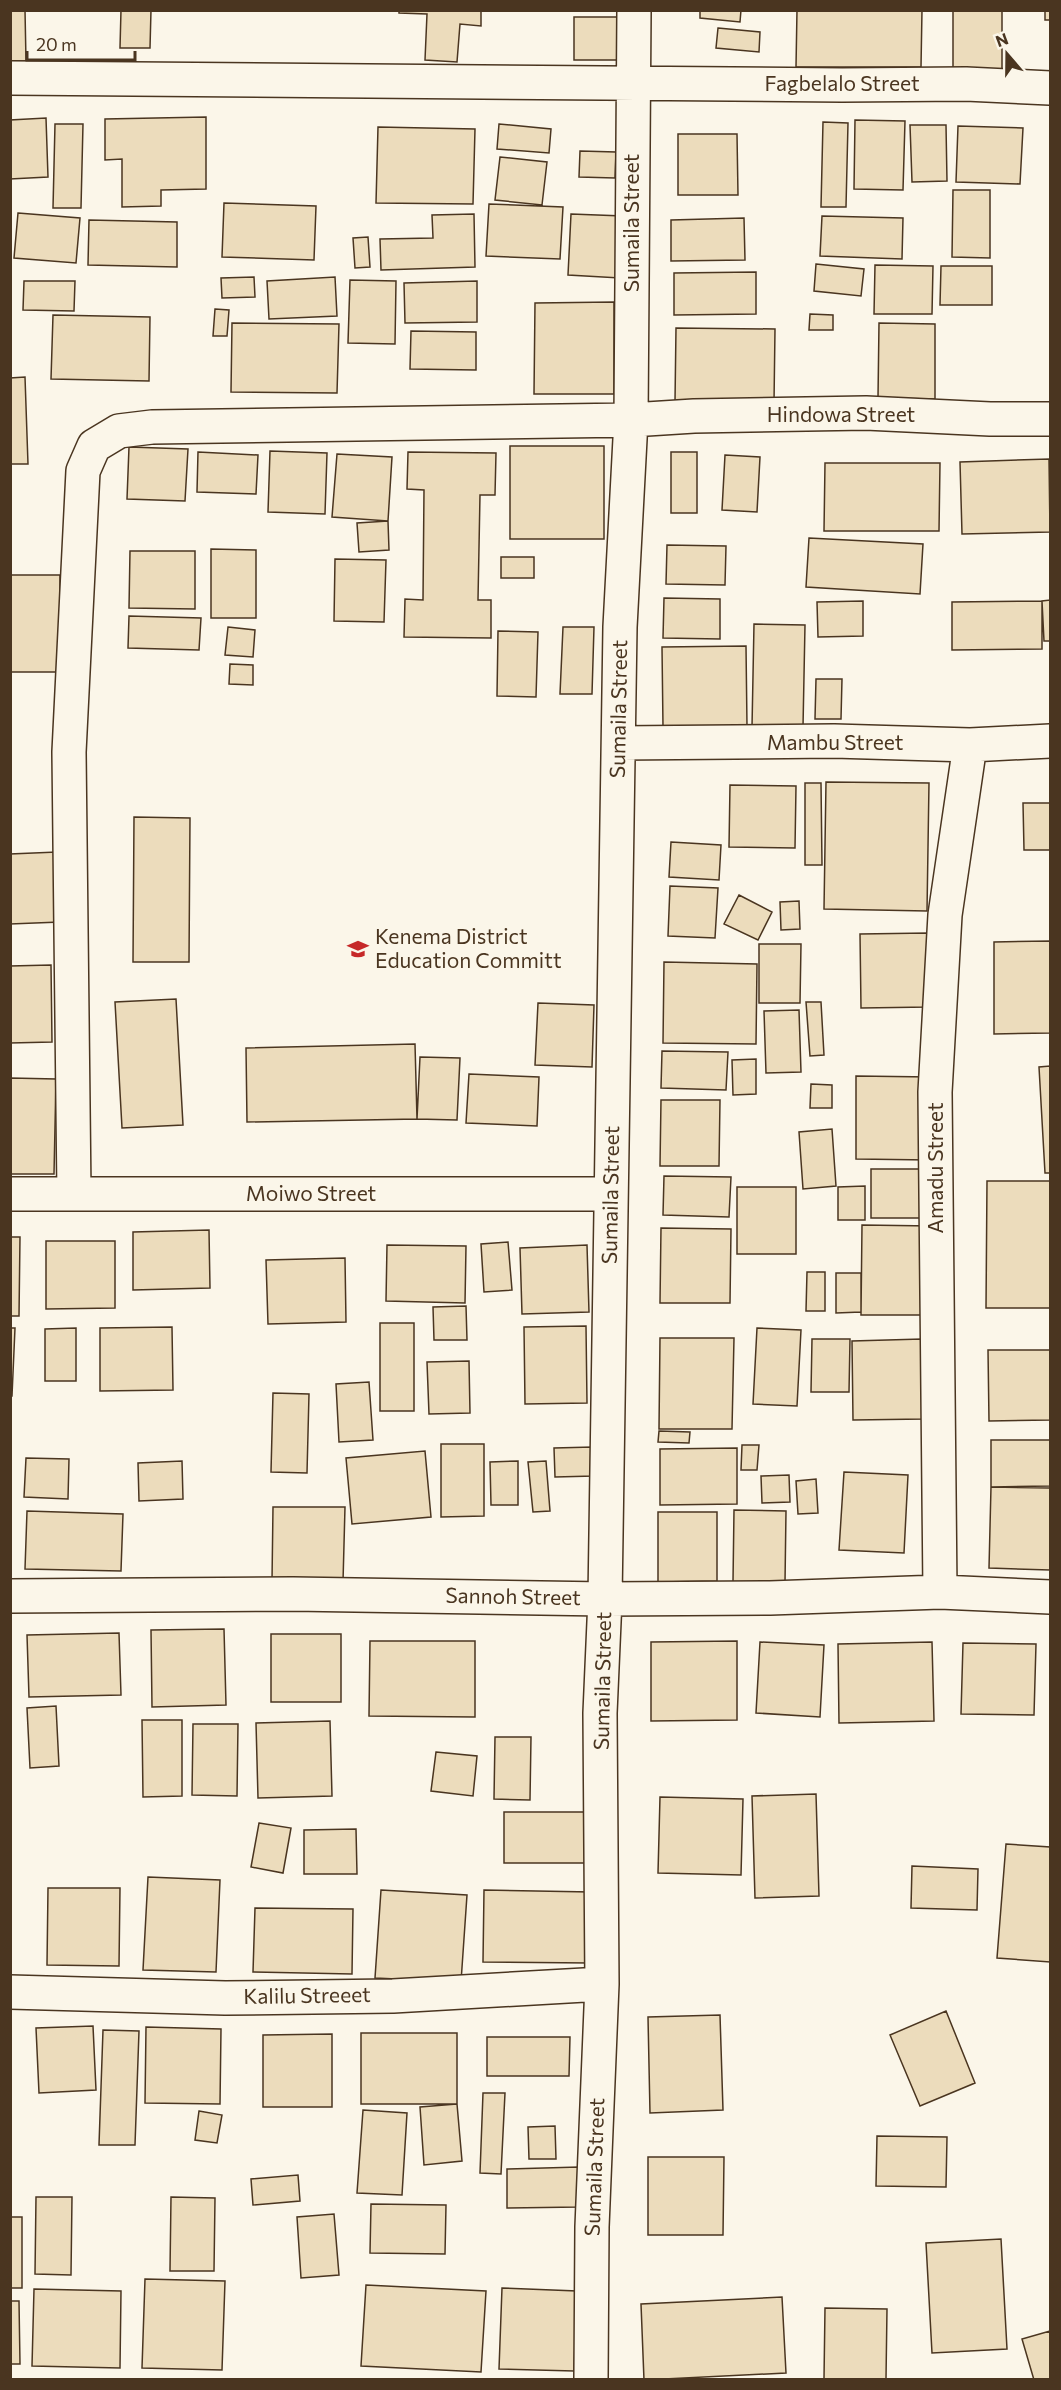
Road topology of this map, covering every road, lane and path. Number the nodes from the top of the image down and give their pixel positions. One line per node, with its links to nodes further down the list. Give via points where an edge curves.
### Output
1 (634, 10): 3 (street, Sumaila Street)
2 (10, 78): 3 (street, Fagbelalo Street)
3 (633, 82): 4 (street, Fagbelalo Street); 6 (street, Sumaila Street)
4 (1050, 88)
5 (1050, 419): 6 (street, Hindowa Street, via 866,413)
6 (631, 420): 8 (street, Sumaila Street, via 620,627); 11 (street, Hindowa Street, via 152,427 119,430 94,446 83,471 69,752)
7 (1050, 741): 9 (street, Mambu Street)
8 (619, 743): 9 (street, Mambu Street, via 834,741); 12 (street, Sumaila Street)
9 (970, 745): 13 (street, Amadu Street, via 945,915 935,1092)
10 (10, 1194): 11 (street, Moiwo Street)
11 (74, 1194): 12 (street, Moiwo Street)
12 (611, 1194): 16 (street, Sumaila Street)
13 (940, 1592): 15 (street, Sannoh Street); 16 (street, Sannoh Street)
14 (10, 1596): 16 (street, Sannoh Street, via 293,1594)
15 (1050, 1597)
16 (605, 1599): 17 (street, Sumaila Street, via 600,1713)
17 (603, 1984): 18 (street, Kalilu Streeet, via 393,1996 225,1998); 19 (street, Sumaila Street, via 592,2228)
18 (10, 1992)
19 (591, 2379)

